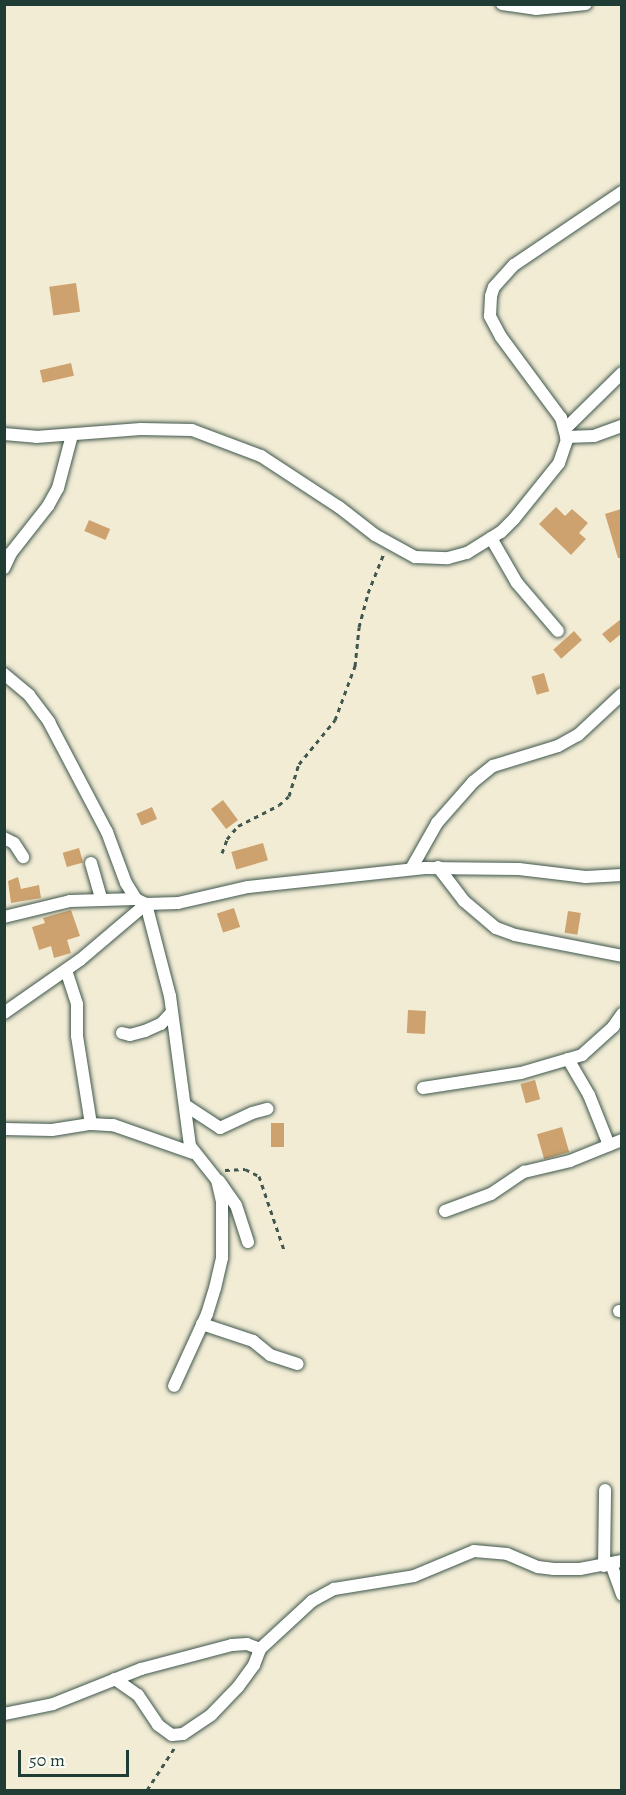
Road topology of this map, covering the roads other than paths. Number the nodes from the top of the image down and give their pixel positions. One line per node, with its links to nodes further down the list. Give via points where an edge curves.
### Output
1 (502, 4): 2 (street, via 536,9)
2 (586, 4)
3 (621, 192): 6 (street, via 514,265 490,296 490,316 538,384)
4 (621, 373): 6 (street)
5 (621, 426): 6 (street, via 594,436)
6 (566, 433): 9 (street, via 559,463 514,519)
7 (4, 434): 8 (street)
8 (72, 435): 9 (street, via 141,429 201,433 261,456 389,543 416,556 448,558 466,553); 10 (street, via 58,488)
9 (491, 538): 11 (street, via 517,583)
10 (4, 568)
11 (558, 631)
12 (4, 674): 21 (street, via 29,695 49,722 107,832 126,883)
13 (621, 694): 18 (street, via 578,735 558,746 493,766 473,782 437,823)
14 (4, 838): 15 (street, via 14,843)
15 (22, 857)
16 (91, 863): 20 (street)
17 (438, 867): 18 (street); 19 (street, via 519,869 586,877); 23 (street, via 464,901 496,928)
18 (411, 869): 21 (street, via 249,886 159,906)
19 (621, 875)
20 (101, 899): 21 (street); 22 (street, via 70,901)
21 (141, 901): 24 (street); 26 (street)
22 (4, 917)
23 (621, 956)
24 (66, 970): 25 (street); 33 (street, via 77,1004 77,1036)
25 (4, 1012)
26 (172, 1012): 28 (street, via 161,1024 145,1031); 31 (street)
27 (621, 1014): 29 (street, via 598,1042)
28 (122, 1033)
29 (568, 1059): 30 (street, via 521,1074); 36 (street, via 589,1095)
30 (423, 1088)
31 (185, 1105): 32 (street, via 220,1128); 37 (street)
32 (267, 1109)
33 (91, 1124): 34 (street, via 52,1130); 37 (street, via 113,1125)
34 (4, 1129)
35 (621, 1140): 36 (street)
36 (609, 1145): 39 (street, via 570,1161 524,1172 491,1194)
37 (194, 1153): 38 (street)
38 (214, 1176): 40 (street, via 236,1205); 41 (street, via 223,1212 222,1258)
39 (445, 1211)
40 (248, 1242)
41 (202, 1324): 42 (street, via 253,1341 270,1355); 43 (street)
42 (298, 1364)
43 (174, 1386)
44 (605, 1491): 45 (street)
45 (612, 1564): 46 (street); 47 (street, via 554,1569 507,1554 474,1551 414,1576 334,1589 312,1601)
46 (621, 1595)
47 (260, 1649): 48 (street, via 247,1644 232,1645); 48 (street, via 238,1687 212,1715 183,1734 172,1735 158,1725 138,1695)
48 (115, 1679): 49 (street, via 53,1704)
49 (4, 1714)

